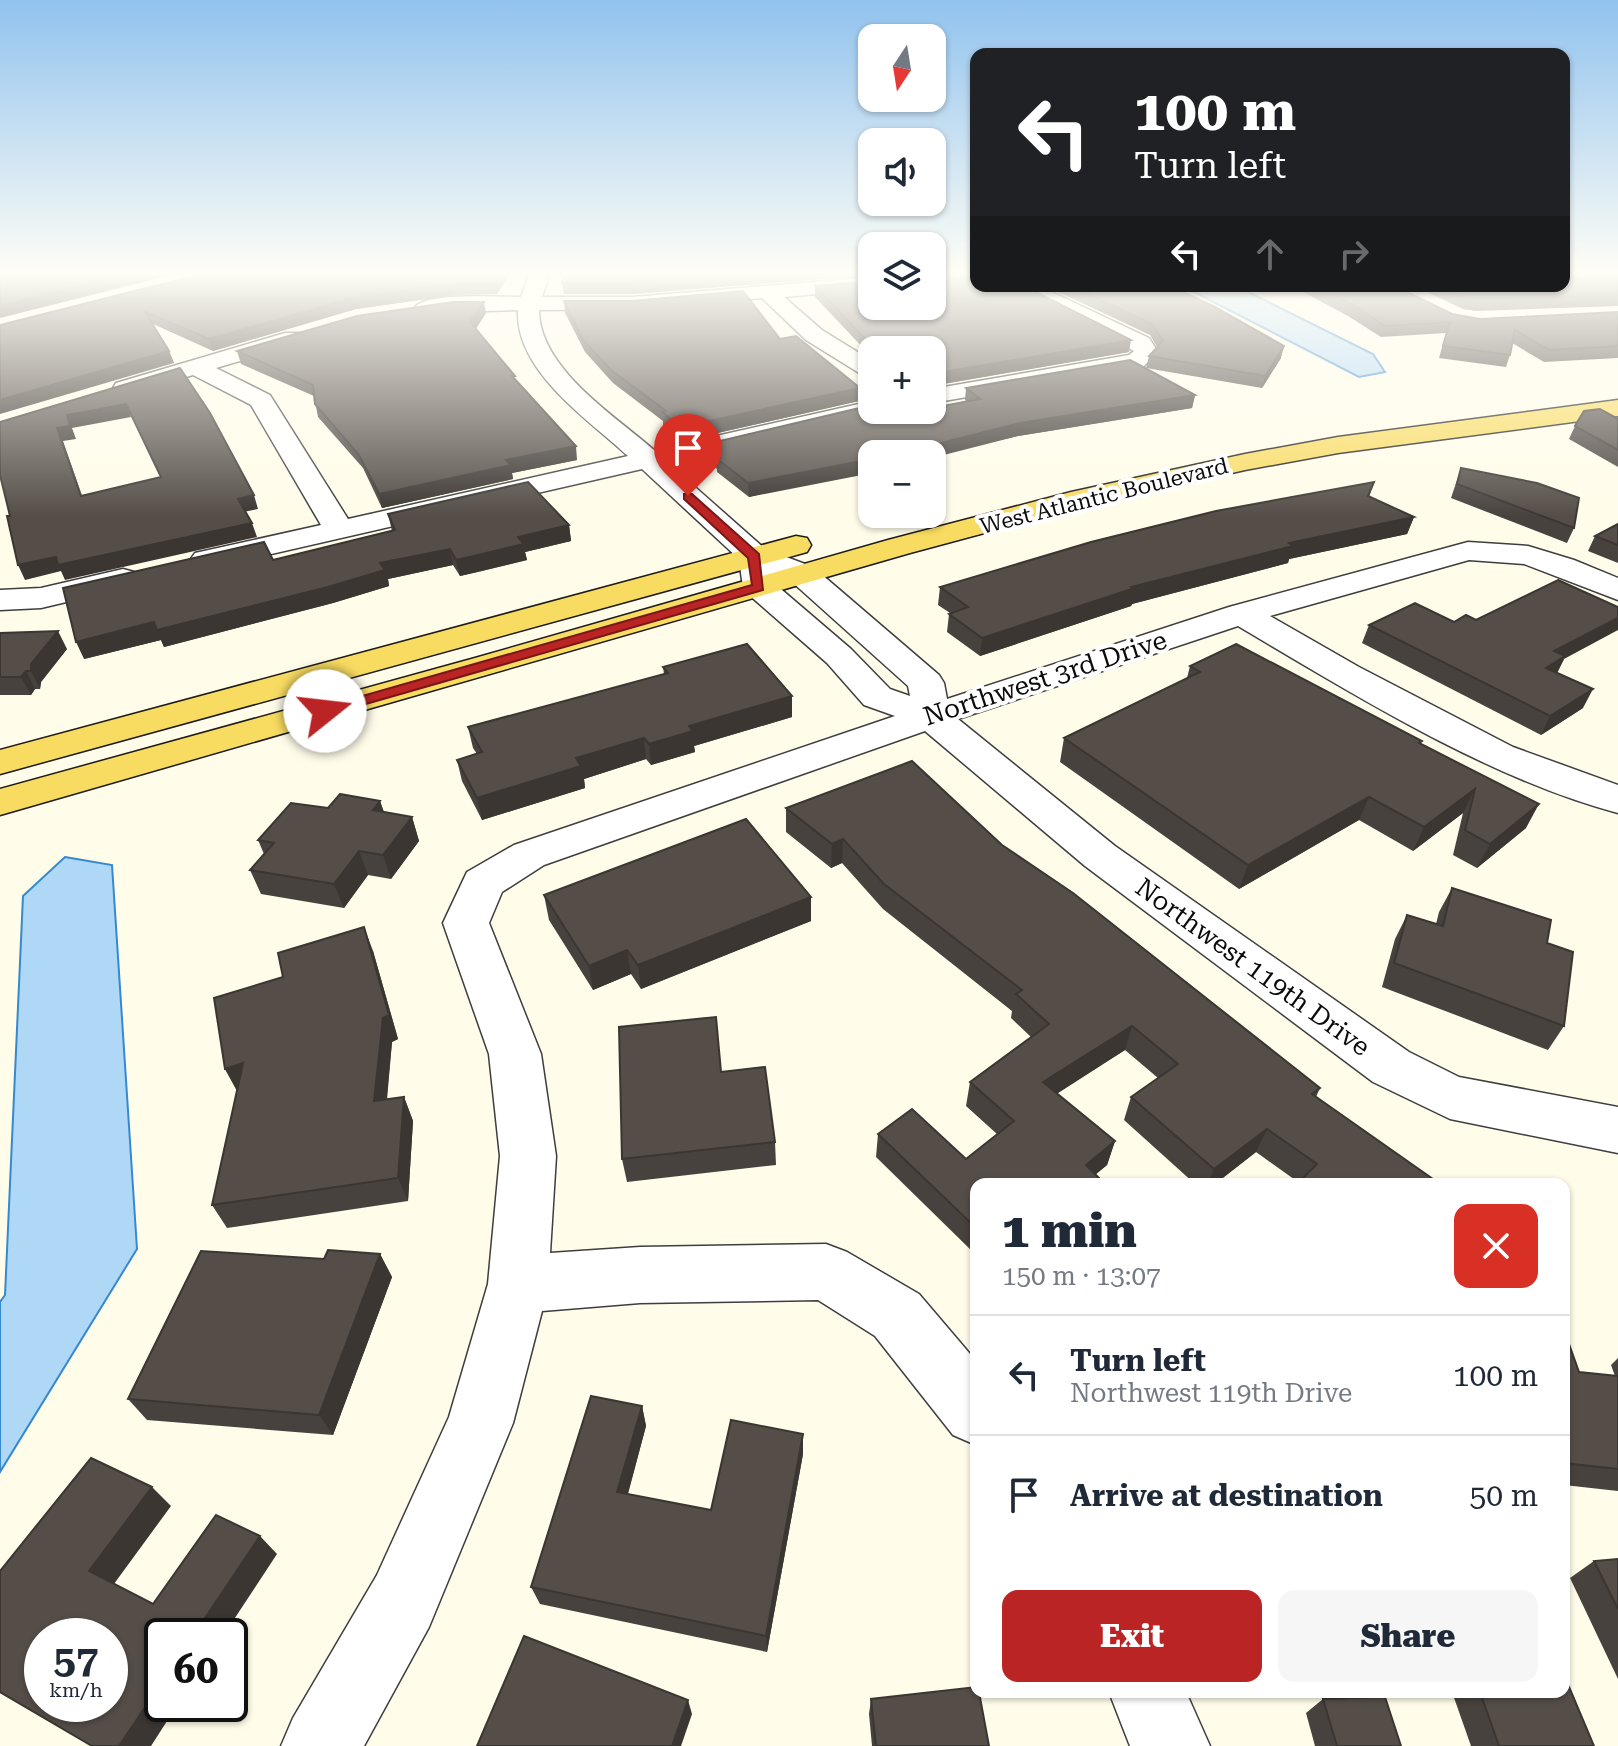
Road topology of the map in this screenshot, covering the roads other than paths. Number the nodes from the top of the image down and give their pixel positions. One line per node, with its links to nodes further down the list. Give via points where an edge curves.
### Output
1 (240, 353): 4 (street)
2 (540, 353): 10 (street, Northwest 119th Drive, via 549,370)
3 (1144, 353): 7 (street, via 1136,361)
4 (194, 367): 6 (street); 13 (street, via 261,400)
5 (1618, 388): 11 (main road, West Atlantic Boulevard, via 1345,422)
6 (105, 394)
7 (946, 394)
8 (1618, 408): 17 (main road, West Atlantic Boulevard, via 1515,419 1244,463 1035,511)
9 (858, 412): 10 (street)
10 (647, 459): 13 (street); 15 (street, Northwest 119th Drive)
11 (1045, 481)
12 (859, 528): 15 (main road)
13 (339, 529): 14 (street)
14 (175, 567)
15 (756, 572): 17 (street, Northwest 119th Drive); 21 (street, Northwest 119th Drive, via 877,697); 22 (main road); 24 (main road)
16 (145, 574): 19 (street, via 41,598)
17 (802, 574): 21 (street, Northwest 119th Drive, via 926,683)
18 (1618, 590): 20 (street, Northwest 3rd Drive, via 1538,557 1503,549 1468,551)
19 (0, 600)
20 (1241, 614): 21 (street, Northwest 3rd Drive); 23 (street, via 1499,755)
21 (931, 716): 25 (street, Northwest 119th Drive, via 1100,856 1391,1067 1450,1097); 26 (street, Northwest 3rd Drive, via 529,855 483,883 466,923 515,1054 528,1156)
22 (0, 762)
23 (1618, 800)
24 (0, 802)
25 (1618, 1130)
26 (518, 1284): 27 (street, via 640,1275 826,1272 897,1315); 29 (street, via 480,1423 403,1601)
27 (970, 1405)
28 (1150, 1698): 30 (street)
29 (321, 1746)
30 (1170, 1746)

